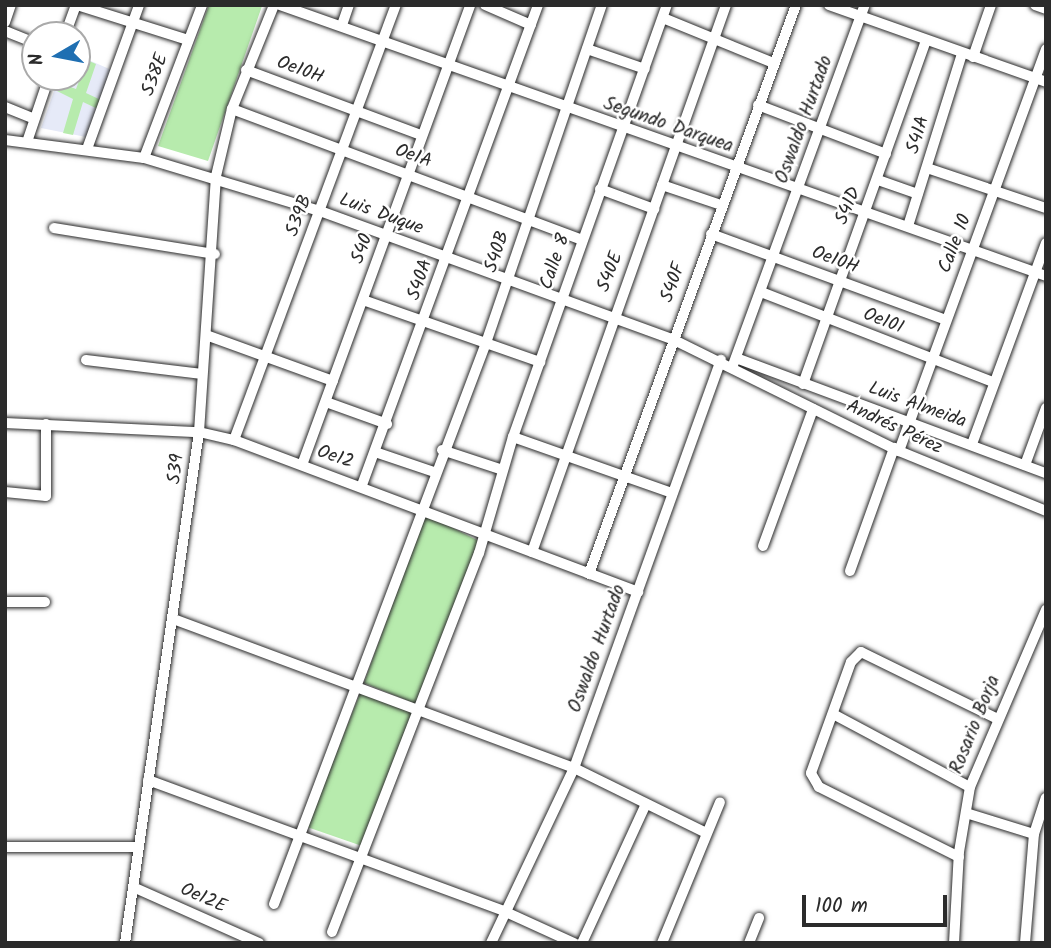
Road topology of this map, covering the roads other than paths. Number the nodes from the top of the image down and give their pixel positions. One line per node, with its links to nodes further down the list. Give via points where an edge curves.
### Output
1 (11, 5): 22 (street)
2 (77, 5): 23 (street)
3 (139, 5): 23 (street)
4 (202, 5): 28 (street, S38E)
5 (274, 5): 37 (street, S39)
6 (280, 5): 24 (street, Segundo Darquea)
7 (349, 5): 24 (street)
8 (396, 5): 27 (street, S39B)
9 (470, 5): 35 (street, S40)
10 (485, 5): 25 (street)
11 (538, 5): 25 (street, S40A)
12 (602, 5): 30 (street, S40B)
13 (667, 5): 21 (street, Calle 8)
14 (726, 5): 26 (street, S40E)
15 (796, 5): 34 (street, S40F)
16 (829, 5): 20 (street)
17 (991, 5): 33 (street)
18 (1035, 5): 19 (street)
19 (1046, 9)
20 (863, 10): 29 (street); 48 (street, Oswaldo Hurtado)
21 (663, 18): 26 (street); 36 (street, Calle 8)
22 (5, 22)
23 (132, 23): 28 (street); 53 (street)
24 (342, 25): 27 (street, Segundo Darquea)
25 (531, 25): 39 (street, S40A)
26 (714, 38): 34 (street); 52 (street, S40E)
27 (386, 39): 35 (street, Segundo Darquea); 45 (street, S39B)
28 (188, 40): 56 (street, S38E)
29 (926, 40): 32 (street); 55 (street, S41D)
30 (587, 49): 36 (street); 43 (street, S40B)
31 (1046, 49): 38 (street, Calle 10)
32 (962, 54): 33 (street); 58 (street, S41A)
33 (973, 57): 38 (street)
34 (774, 63): 41 (street, S40F)
35 (450, 65): 39 (street, Segundo Darquea); 49 (street, S40)
36 (645, 69): 47 (street, Calle 8)
37 (246, 70): 44 (street, S39); 45 (street, Oe10H)
38 (1041, 81): 65 (street, Calle 10)
39 (510, 87): 43 (street, Segundo Darquea); 67 (street, S40A)
40 (44, 91): 46 (street)
41 (758, 105): 48 (street); 57 (street, S40F)
42 (5, 107): 46 (street)
43 (567, 108): 47 (street, Segundo Darquea); 73 (street, S40B)
44 (232, 109): 54 (street, Oe1A); 60 (street, S39)
45 (360, 112): 49 (street, Oe10H); 54 (street, S39B)
46 (34, 118): 51 (street)
47 (624, 129): 52 (street, Segundo Darquea); 63 (street, Calle 8)
48 (821, 131): 55 (street); 64 (street, Oswaldo Hurtado)
49 (421, 135): 59 (street, S40)
50 (5, 140): 51 (street, Luis Duque)
51 (27, 142): 53 (street, Luis Duque)
52 (674, 147): 57 (street, Segundo Darquea); 62 (street, S40E)
53 (87, 149): 56 (street, Luis Duque)
54 (346, 150): 59 (street, Oe1A); 71 (street, S39B)
55 (886, 154): 61 (street, S41D)
56 (144, 158): 60 (street, Luis Duque)
57 (733, 167): 64 (street, Segundo Darquea); 68 (street, S40F)
58 (927, 168): 65 (street); 66 (street, S41A)
59 (409, 174): 67 (street, Oe1A); 77 (street, S40)
60 (216, 176): 71 (street, Luis Duque); 81 (street, S39)
61 (878, 180): 66 (street); 72 (street, S41D)
62 (662, 185): 68 (street); 70 (street, S40E)
63 (600, 190): 70 (street); 78 (street, Calle 8)
64 (797, 190): 72 (street, Segundo Darquea); 83 (street, Oswaldo Hurtado)
65 (994, 191): 69 (street); 80 (street, Calle 10)
66 (918, 194): 74 (street, S41A)
67 (468, 195): 73 (street, Oe1A); 82 (street, S40A)
68 (721, 205): 76 (street, S40F)
69 (1046, 208)
70 (654, 209): 90 (street, S40E)
71 (320, 211): 77 (street, Luis Duque); 97 (street, S39B)
72 (865, 212): 74 (street, Segundo Darquea); 86 (street, S41D)
73 (527, 219): 78 (street, Oe1A); 85 (street, S40B)
74 (908, 226): 80 (street, Segundo Darquea)
75 (54, 228): 81 (street)
76 (711, 234): 83 (street, Oe10H); 95 (street, S40F)
77 (386, 236): 82 (street, Luis Duque); 89 (street, S40)
78 (582, 240): 88 (street, Calle 8)
79 (1046, 243): 84 (street)
80 (973, 249): 84 (street, Segundo Darquea); 93 (street, Calle 10)
81 (215, 254): 94 (street, S39)
82 (447, 257): 85 (street, Luis Duque); 92 (street, S40A)
83 (773, 257): 86 (street, Oe10H); 87 (street, Oswaldo Hurtado)
84 (1041, 274): 105 (street)
85 (508, 280): 88 (street, Luis Duque); 96 (street, S40B)
86 (838, 281): 91 (street, S41D); 93 (street, Oe10H)
87 (761, 292): 91 (street, Oe10I); 101 (street, Oswaldo Hurtado)
88 (562, 298): 90 (street, Luis Duque); 102 (street, Calle 8)
89 (363, 300): 92 (street); 104 (street, S40)
90 (612, 317): 95 (street, Luis Duque); 121 (street, S40E)
91 (824, 318): 98 (street, Oe10I); 106 (street, S41D)
92 (425, 320): 96 (street); 113 (street, S40A)
93 (946, 320): 98 (street, Calle 10)
94 (206, 335): 97 (street); 103 (street, S39)
95 (672, 339): 100 (street, Luis Duque); 127 (street, S40F)
96 (486, 343): 102 (street); 118 (street, S40B)
97 (266, 355): 104 (street); 116 (street, S39B)
98 (933, 359): 105 (street, Oe10I); 110 (street, Calle 10)
99 (86, 360): 103 (street)
100 (721, 360): 101 (street, Luis Duque); 130 (street, Oswaldo Hurtado)
101 (735, 361): 106 (street, Luis Almeida); 108 (street, Andrés Pérez)
102 (540, 362): 115 (street, Calle 8)
103 (202, 374): 114 (street, S39)
104 (333, 381): 107 (street, S40)
105 (993, 382): 117 (street)
106 (803, 384): 110 (street, Luis Almeida)
107 (326, 402): 113 (street); 122 (street, S40)
108 (813, 409): 119 (street, Andrés Pérez); 134 (street)
109 (1046, 409): 123 (street)
110 (911, 422): 117 (street, Luis Almeida); 119 (street, Calle 10)
111 (5, 423): 112 (street, Oe12)
112 (47, 424): 114 (street, Oe12); 129 (street, via 46,496)
113 (387, 424): 120 (street, S40A)
114 (200, 432): 116 (street, Oe12); 142 (street, S39)
115 (513, 437): 121 (street); 124 (street, Calle 8)
116 (234, 440): 122 (street, Oe12)
117 (972, 444): 123 (street, Luis Almeida)
118 (443, 450): 124 (street); 125 (street, S40B)
119 (896, 450): 132 (street, Andrés Pérez); 136 (street, Calle 10)
120 (375, 452): 125 (street); 128 (street, S40A)
121 (567, 457): 127 (street); 135 (street, S40E)
122 (302, 465): 128 (street, Oe12)
123 (1025, 465): 126 (street, Luis Almeida)
124 (503, 470): 133 (street, Calle 8)
125 (434, 472): 131 (street, S40B)
126 (1046, 473)
127 (626, 478): 130 (street); 137 (street, S40F)
128 (362, 485): 131 (street, Oe12)
129 (5, 492)
130 (672, 493): 138 (street, Oswaldo Hurtado)
131 (420, 506): 133 (street, Oe12); 143 (street, S40B)
132 (1046, 510)
133 (484, 533): 135 (street, Oe12); 144 (street, Calle 8)
134 (763, 547)
135 (532, 552): 137 (street, Oe12)
136 (850, 571)
137 (589, 574): 138 (street, Oe12)
138 (638, 593): 147 (street, Oswaldo Hurtado)
139 (5, 602): 140 (street)
140 (45, 602)
141 (1046, 610): 146 (street, Rosario Borja)
142 (176, 620): 143 (street); 148 (street, S39)
143 (356, 686): 144 (street); 156 (street, S40B)
144 (419, 710): 147 (street); 160 (street, Calle 8)
145 (833, 714): 146 (street, via 851,662 861,652); 149 (street); 159 (street, via 812,782)
146 (996, 718): 149 (street, Rosario Borja)
147 (574, 768): 152 (street); 163 (street, Oswaldo Hurtado)
148 (148, 780): 156 (street); 157 (street, S39)
149 (970, 787): 153 (street, Rosario Borja)
150 (1046, 798): 155 (street)
151 (720, 802): 154 (street)
152 (646, 804): 154 (street); 170 (street)
153 (966, 813): 155 (street); 159 (street, Rosario Borja)
154 (706, 833): 171 (street)
155 (1034, 834): 174 (street)
156 (299, 837): 160 (street); 162 (street, S40B)
157 (138, 846): 158 (street); 161 (street, S39)
158 (5, 847)
159 (958, 858): 173 (street, Rosario Borja)
160 (360, 860): 163 (street); 165 (street, Calle 8)
161 (133, 887): 166 (street, S39); 167 (street, Oe12E)
162 (274, 904)
163 (506, 912): 168 (street, Oswaldo Hurtado); 169 (street)
164 (760, 918): 172 (street)
165 (332, 932)
166 (125, 943)
167 (259, 943)
168 (491, 943)
169 (574, 943)
170 (582, 943)
171 (662, 943)
172 (749, 943)
173 (954, 943)
174 (1025, 943)

